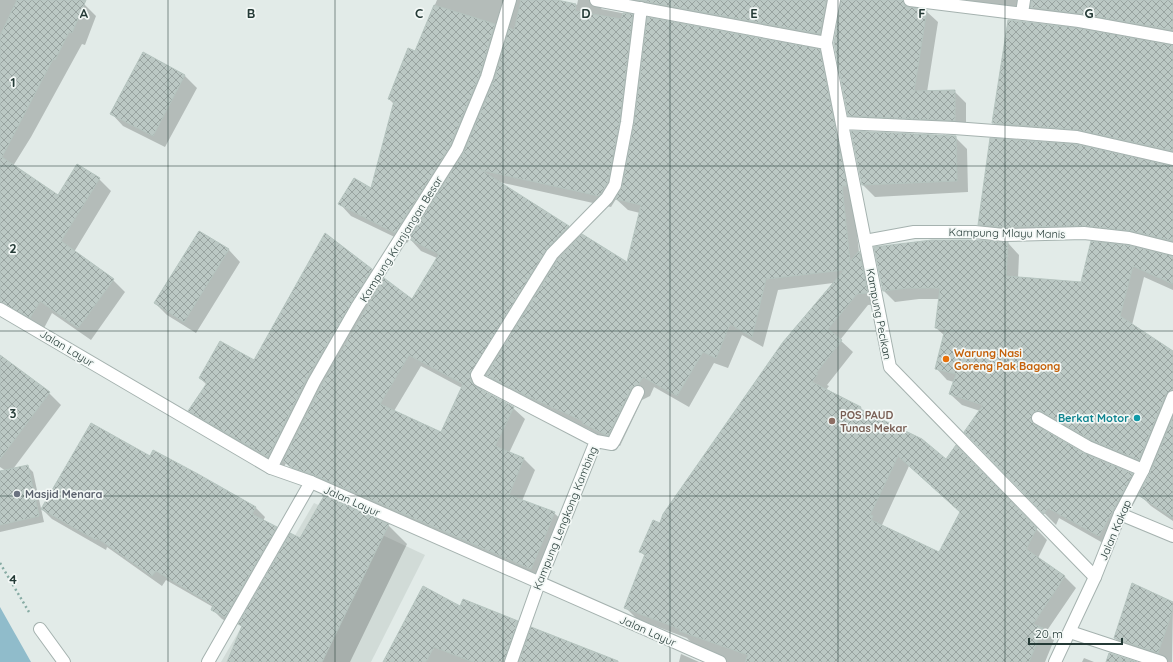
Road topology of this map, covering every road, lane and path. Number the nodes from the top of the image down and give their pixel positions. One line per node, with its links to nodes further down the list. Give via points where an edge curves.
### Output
1 (510, 0): 19 (street, Kampung Kranjangan Besar, via 487,77 456,149 357,307)
2 (596, 0): 6 (street)
3 (834, 0): 9 (street, Kampung Pecikan)
4 (910, 0): 7 (street)
5 (1024, 0): 7 (street)
6 (640, 8): 9 (street); 18 (street, Kampung Lengkong Kambing, via 627,122 615,185 607,198 552,254 477,377)
7 (1022, 13): 8 (street)
8 (1173, 38)
9 (826, 43): 10 (street, Kampung Pecikan)
10 (842, 124): 11 (street, via 954,128 1077,137); 12 (street, Kampung Pecikan)
11 (1173, 159)
12 (865, 241): 13 (street, Kampung Mlayu Manis, via 914,232 975,232 1004,235 1084,233 1129,238); 25 (street, Kampung Pecikan, via 890,367)
13 (1173, 249)
14 (0, 309): 19 (street, Jalan Layur)
15 (638, 392): 18 (street, via 612,444)
16 (1173, 397): 20 (street, Jalan Kakap)
17 (1038, 418): 20 (street, via 1088,447)
18 (596, 441): 26 (street, Kampung Lengkong Kambing)
19 (271, 468): 21 (street, Jalan Layur)
20 (1143, 470): 22 (street, Jalan Kakap)
21 (311, 482): 26 (street, Jalan Layur); 30 (street)
22 (1120, 514): 23 (street); 25 (street, Jalan Kakap)
23 (1173, 536)
24 (0, 563): 27 (path)
25 (1095, 577): 28 (street, Jalan Kakap)
26 (539, 583): 31 (street, Kampung Lengkong Kambing); 32 (street, Jalan Layur)
27 (40, 629): 29 (street)
28 (1070, 632): 33 (street, Jalan Kakap); 34 (street)
29 (64, 662)
30 (208, 662)
31 (511, 662)
32 (720, 662)
33 (1055, 662)
34 (1161, 662)

